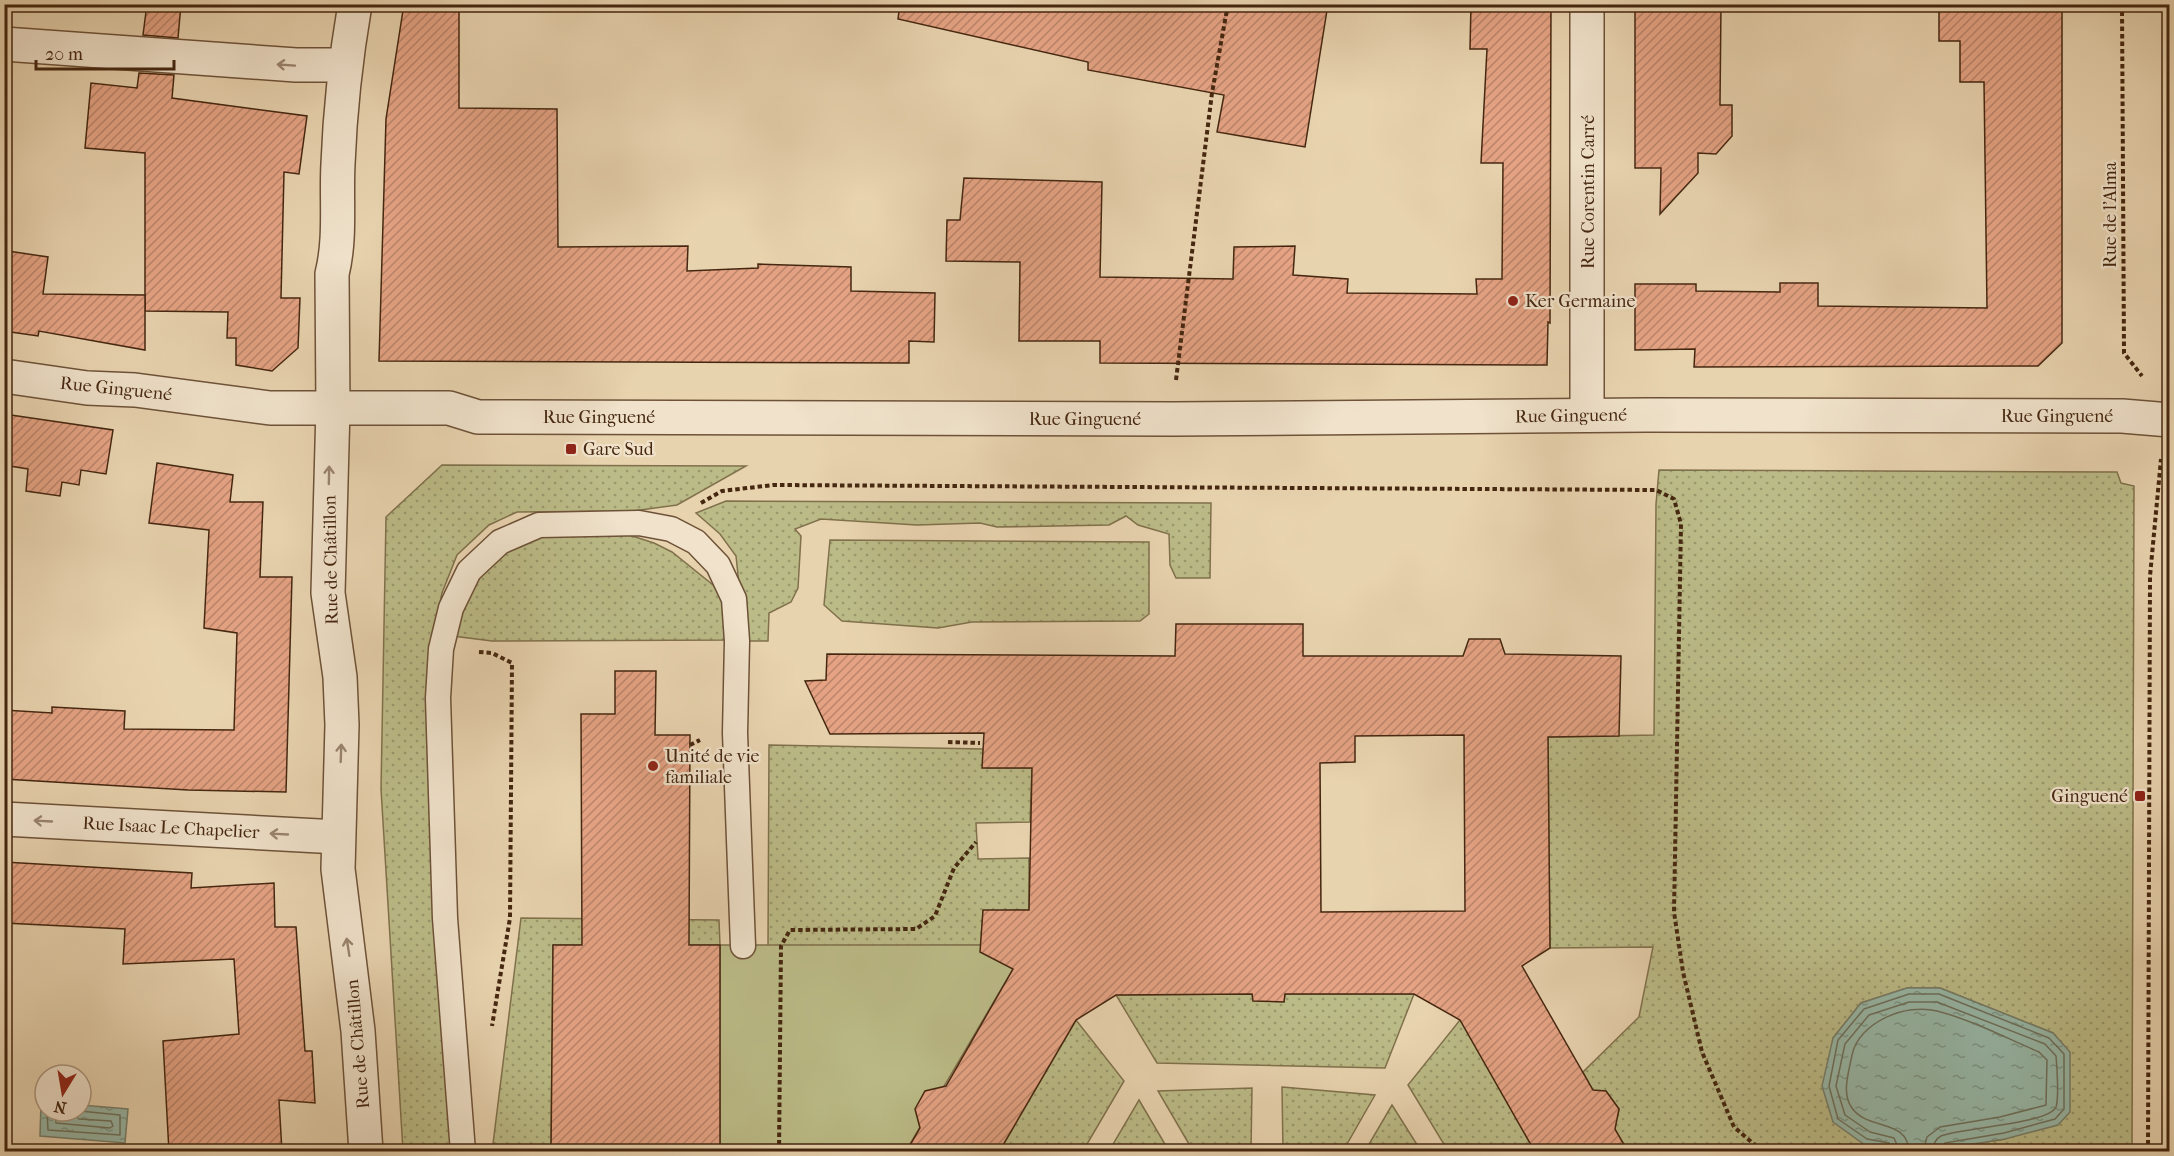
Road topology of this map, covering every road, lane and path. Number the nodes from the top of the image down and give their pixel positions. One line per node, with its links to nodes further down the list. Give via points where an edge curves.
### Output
1 (355, 4): 6 (street, Rue de Châtillon)
2 (1228, 4): 11 (path, via 1212,93 1179,342)
3 (1587, 4): 10 (street, Rue Corentin Carré)
4 (2122, 4): 8 (path, Rue de l'Alma, via 2124,353)
5 (4, 44): 6 (street, one-way to 5, via 296,66)
6 (344, 65): 9 (street, Rue de Châtillon, via 332,274)
7 (4, 376): 9 (street, Rue Ginguené, via 270,408)
8 (2144, 378)
9 (333, 408): 11 (street, Rue Ginguené, via 449,408 478,417); 19 (street, Rue de Châtillon, one-way to 9, via 342,725 340,677 328,593)
10 (1587, 416): 11 (street, Rue Ginguené); 12 (street, Rue Ginguené, via 2122,416)
11 (1174, 419)
12 (2169, 420)
13 (2161, 457): 27 (path, via 2150,576)
14 (671, 529): 15 (lane, via 639,523 539,525 500,542 469,571 451,608); 21 (lane, via 696,542 718,565 734,599); 26 (path, via 688,510 722,491 773,485 1656,490 1674,500 1681,524 1674,912 1702,1052 1734,1127)
15 (441, 649): 22 (path, via 492,653 512,663 510,918); 24 (lane, via 438,698 445,918)
16 (948, 742): 17 (path)
17 (980, 742)
18 (4, 819): 19 (street, Rue Isaac Le Chapelier, one-way to 18)
19 (338, 837): 23 (street, Rue de Châtillon, one-way to 19)
20 (976, 842): 25 (path, via 954,867 935,916 915,929 790,930 781,946)
21 (743, 946)
22 (491, 1035)
23 (366, 1152)
24 (463, 1152)
25 (778, 1152)
26 (1763, 1152)
27 (2148, 1152)

